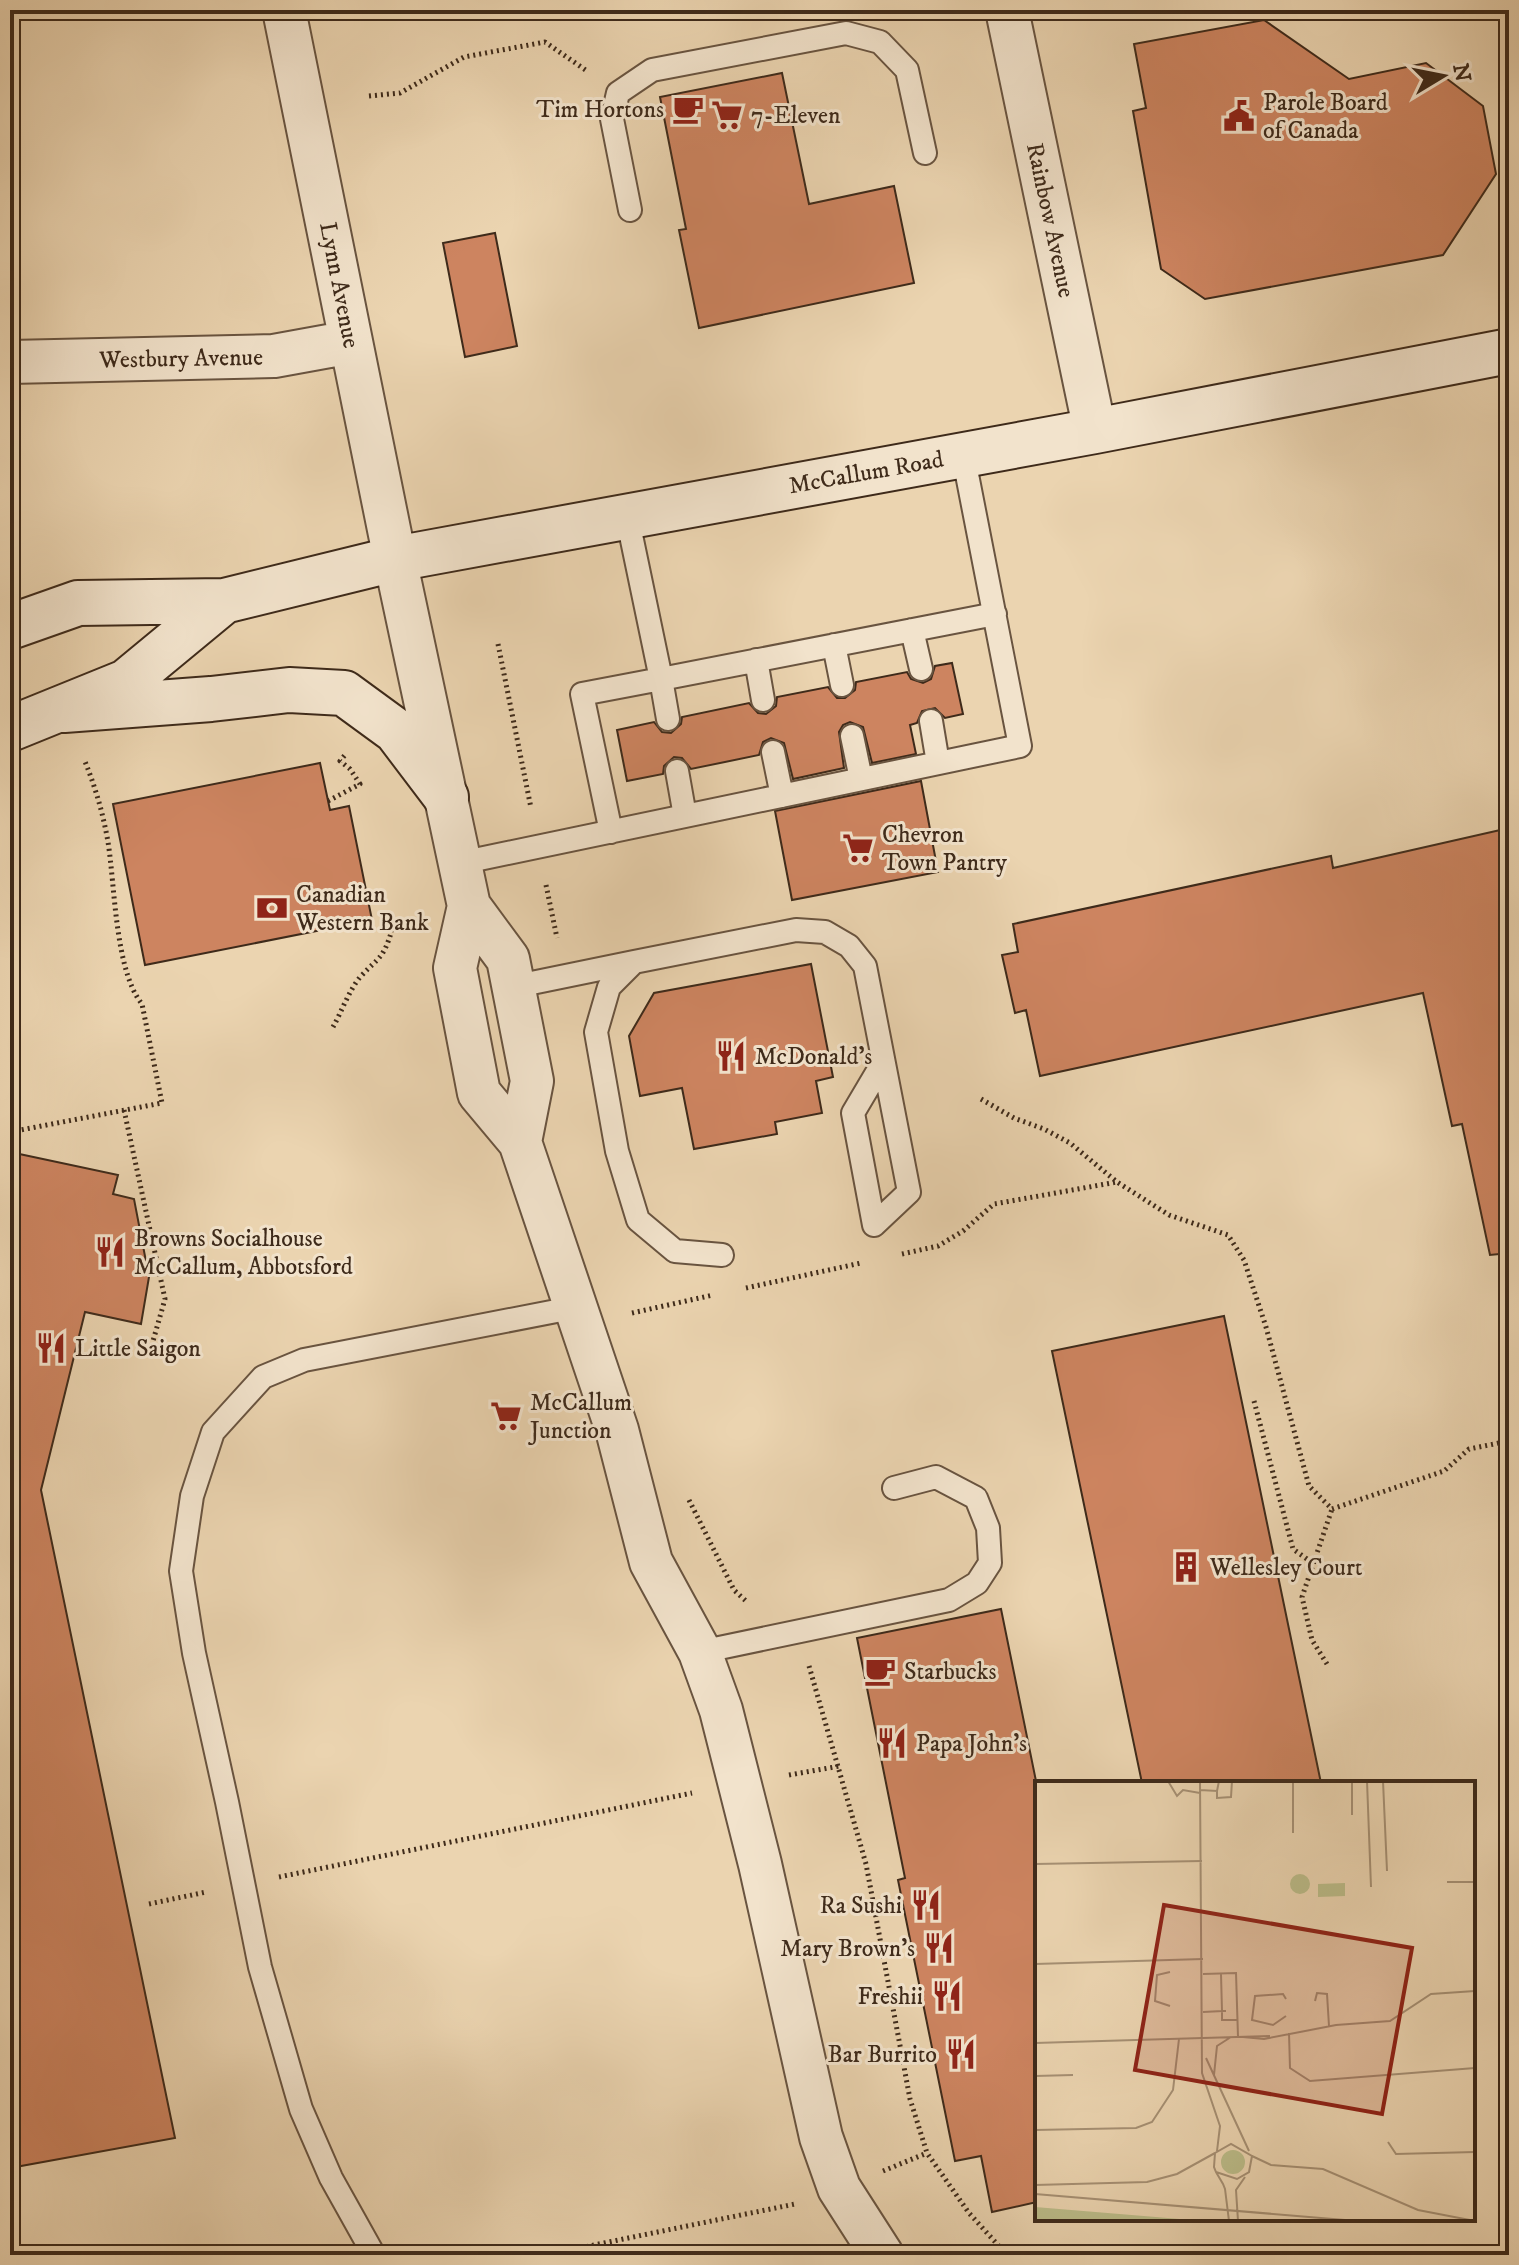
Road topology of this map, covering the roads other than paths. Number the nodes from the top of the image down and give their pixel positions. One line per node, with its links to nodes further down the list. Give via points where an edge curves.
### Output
1 (284, 10): 5 (street, Lynn Avenue)
2 (1007, 10): 8 (street, Rainbow Avenue)
3 (925, 153): 4 (lane, via 907,70 880,42 846,33 652,70 618,93 612,119)
4 (630, 210)
5 (351, 342): 7 (street, Westbury Avenue, via 274,356); 11 (street, Lynn Avenue)
6 (1509, 351): 8 (main road, McCallum Road)
7 (10, 362)
8 (1095, 431): 9 (main road, McCallum Road)
9 (963, 454): 10 (main road, McCallum Road); 13 (lane)
10 (627, 516): 11 (main road, McCallum Road); 19 (lane)
11 (395, 559): 12 (main road, McCallum Road); 32 (street, Lynn Avenue)
12 (224, 601): 14 (main road, McCallum Road, via 78,603); 22 (main road, McCallum Road, via 126,682)
13 (995, 614): 15 (lane); 28 (lane, via 1020,746)
14 (10, 627)
15 (912, 630): 16 (lane); 18 (lane)
16 (834, 645): 17 (lane); 20 (lane)
17 (756, 660): 19 (lane); 21 (lane)
18 (921, 669)
19 (661, 679): 23 (lane); 34 (lane, via 582,694)
20 (842, 685)
21 (763, 700)
22 (64, 710): 25 (main road, McCallum Road); 32 (main road, via 289,690 344,693 396,731)
23 (668, 719)
24 (931, 721): 28 (lane)
25 (10, 729)
26 (852, 736): 30 (lane)
27 (773, 752): 31 (lane)
28 (938, 763): 30 (lane)
29 (677, 771): 33 (lane)
30 (861, 779): 31 (lane)
31 (782, 796): 33 (lane)
32 (446, 797): 35 (street, Lynn Avenue)
33 (685, 816): 34 (lane)
34 (611, 832): 35 (lane)
35 (460, 863): 36 (street, Lynn Avenue)
36 (469, 906): 38 (street, via 508,959); 40 (street, via 455,968 479,1093)
37 (634, 962): 38 (lane); 39 (lane, via 796,930 825,932 849,946 865,966); 41 (lane, via 609,987 596,1032 617,1151 638,1220 675,1251)
38 (512, 987): 40 (street, via 532,1081)
39 (882, 1064): 39 (lane, via 909,1192 874,1225 853,1113)
40 (520, 1142): 42 (street)
41 (722, 1255)
42 (577, 1307): 44 (street, via 617,1430 651,1562); 45 (lane, via 304,1360 263,1377 213,1432 192,1496 181,1571 260,1967 301,2109 331,2178)
43 (894, 1488): 44 (lane, via 936,1477 976,1498 988,1528 990,1563 977,1583 949,1600)
44 (700, 1652): 46 (street, via 740,1784 821,2137 839,2188)
45 (374, 2255)
46 (882, 2255)

